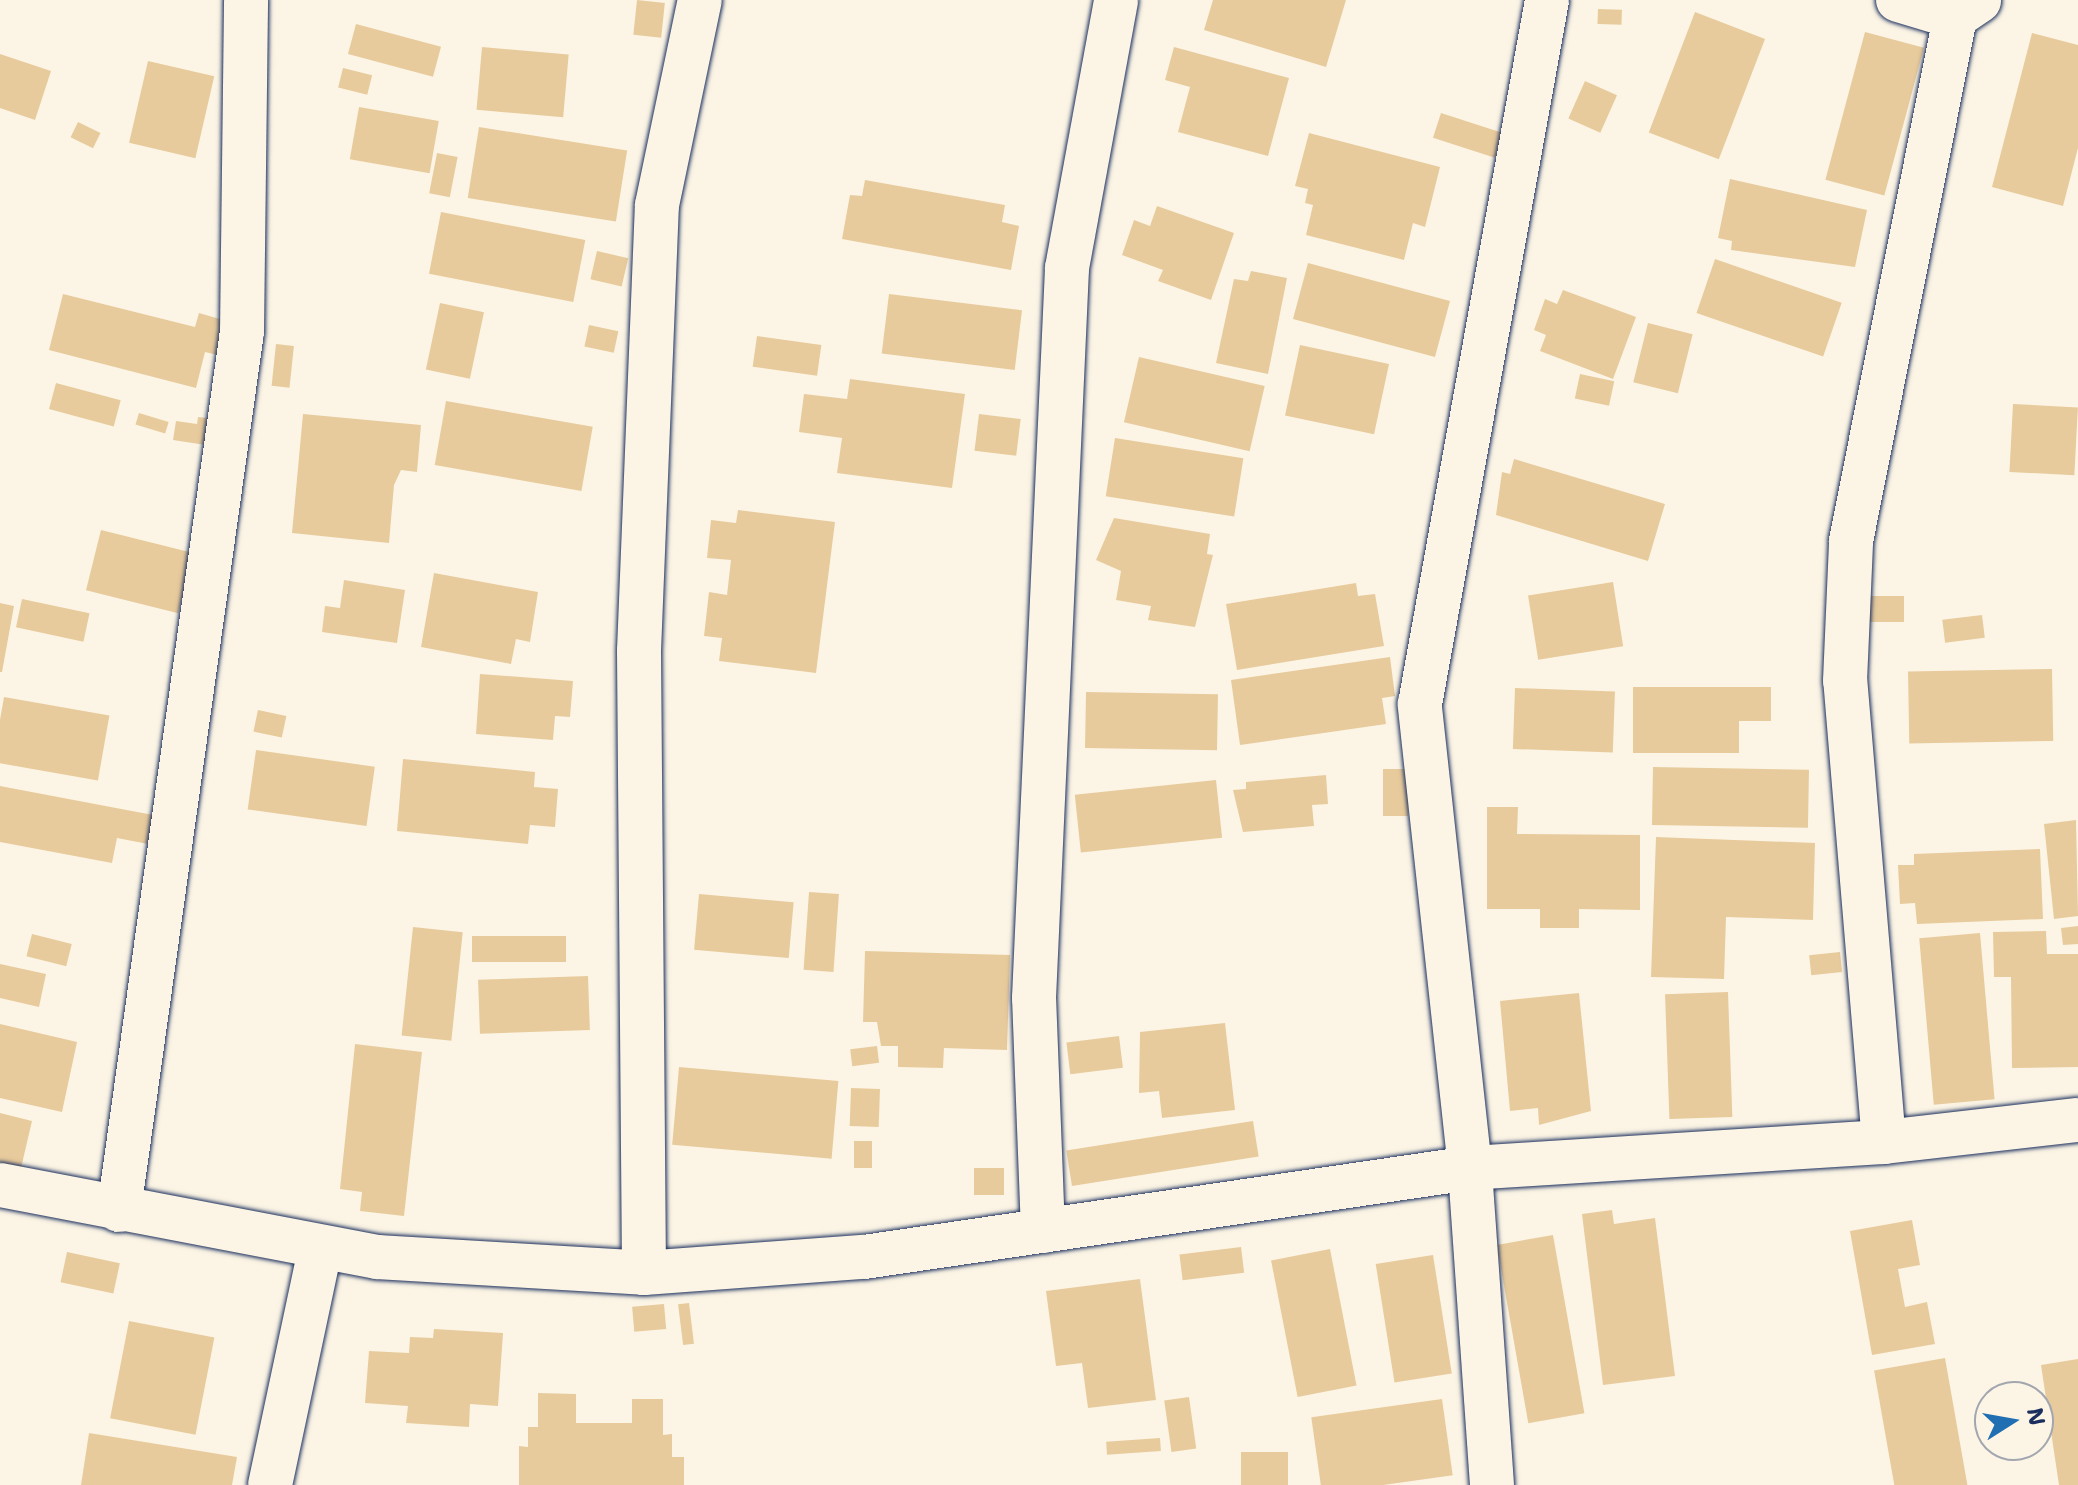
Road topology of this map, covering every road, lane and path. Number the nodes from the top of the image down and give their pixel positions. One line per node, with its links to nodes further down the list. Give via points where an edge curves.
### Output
1 (246, 0): 11 (street, via 242,332)
2 (700, 0): 14 (street, via 656,221 639,651)
3 (1116, 0): 12 (street, via 1067,268 1034,998)
4 (1547, 0): 9 (street, via 1420,704)
5 (1898, 0): 6 (street)
6 (1968, 8): 8 (street, via 1851,541 1845,681)
7 (2078, 1120): 8 (street)
8 (1884, 1142): 9 (street)
9 (1470, 1168): 12 (street); 16 (street)
10 (0, 1185): 11 (street)
11 (119, 1210): 13 (street)
12 (1043, 1231): 14 (street, via 864,1257)
13 (320, 1249): 14 (street); 15 (street)
14 (644, 1273)
15 (270, 1485)
16 (1492, 1485)

